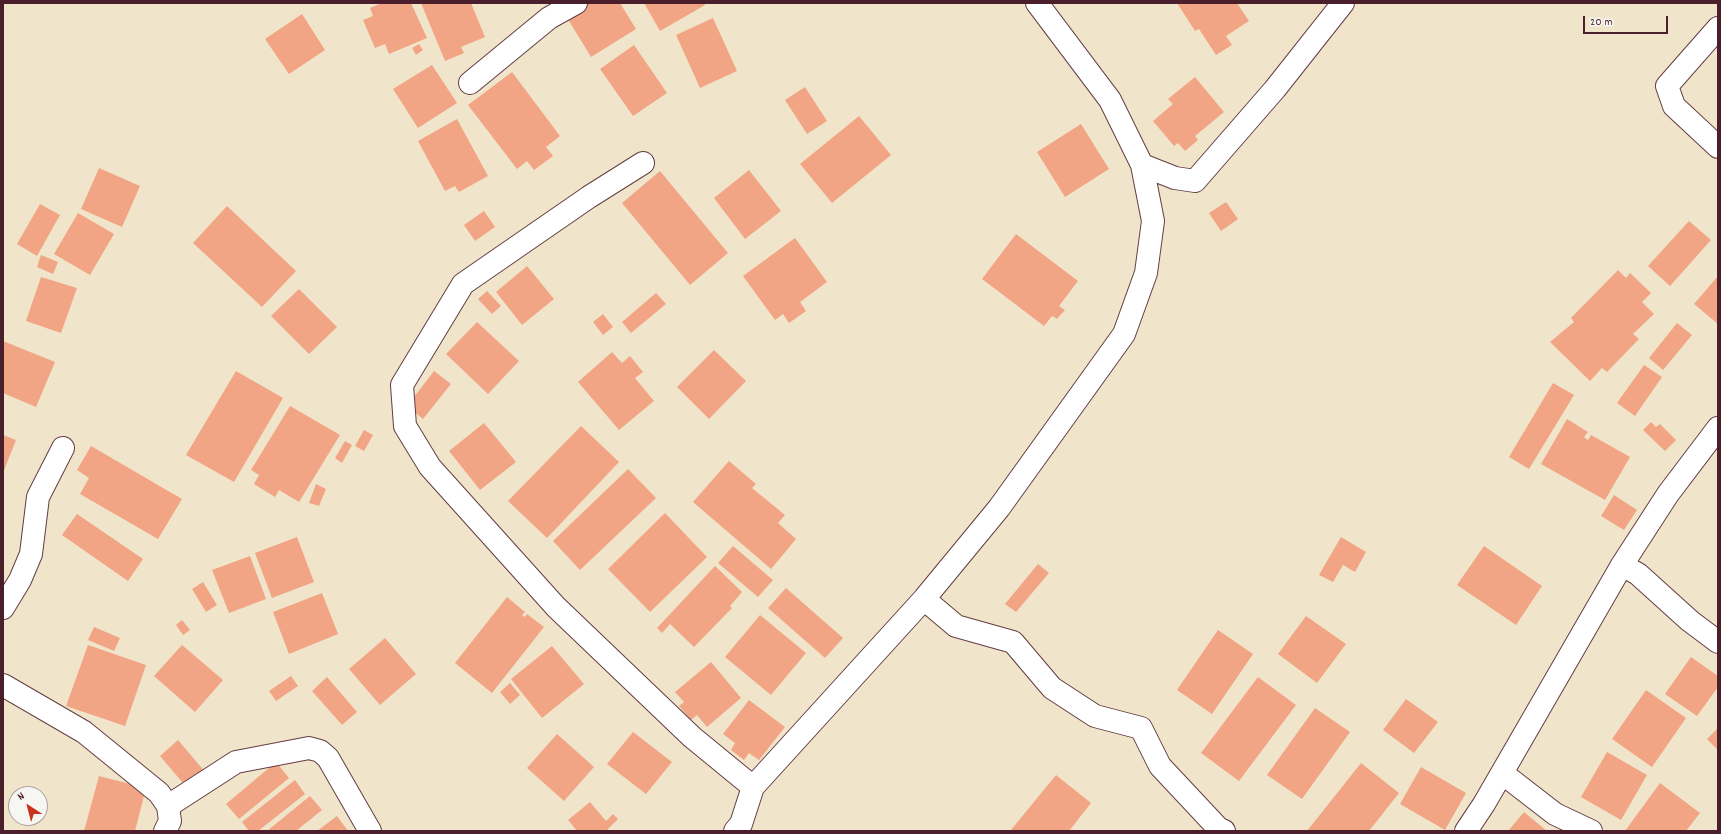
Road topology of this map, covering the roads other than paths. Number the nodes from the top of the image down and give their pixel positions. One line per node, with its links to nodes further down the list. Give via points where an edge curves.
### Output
1 (576, 3): 5 (street, via 549,18)
2 (1037, 3): 8 (street, via 1110,100)
3 (1342, 3): 8 (street, via 1276,89 1195,181 1174,178)
4 (1718, 28): 6 (street, via 1667,86 1674,106)
5 (470, 83)
6 (1718, 147)
7 (643, 163): 17 (street, via 463,284 402,385 404,426 430,467 556,607 692,737)
8 (1142, 165): 12 (street, via 1153,221 1146,273 1124,334 999,508)
9 (1718, 428): 11 (street, via 1668,494)
10 (63, 448): 13 (street, via 38,497 31,554 20,580)
11 (1622, 565): 14 (street, via 1638,574 1690,621); 16 (street)
12 (924, 599): 17 (street); 22 (street, via 956,626 1013,642 1052,688 1095,716 1141,728 1160,766 1219,829)
13 (3, 608)
14 (1718, 642)
15 (3, 685): 18 (street, via 84,732 160,793)
16 (1502, 773): 23 (street); 24 (street, via 1556,814)
17 (753, 787): 19 (street)
18 (168, 806): 20 (street, via 170,821); 21 (street, via 236,762 309,748 320,751 328,758)
19 (742, 828)
20 (165, 831)
21 (370, 831)
22 (1224, 831)
23 (1466, 831)
24 (1591, 831)

